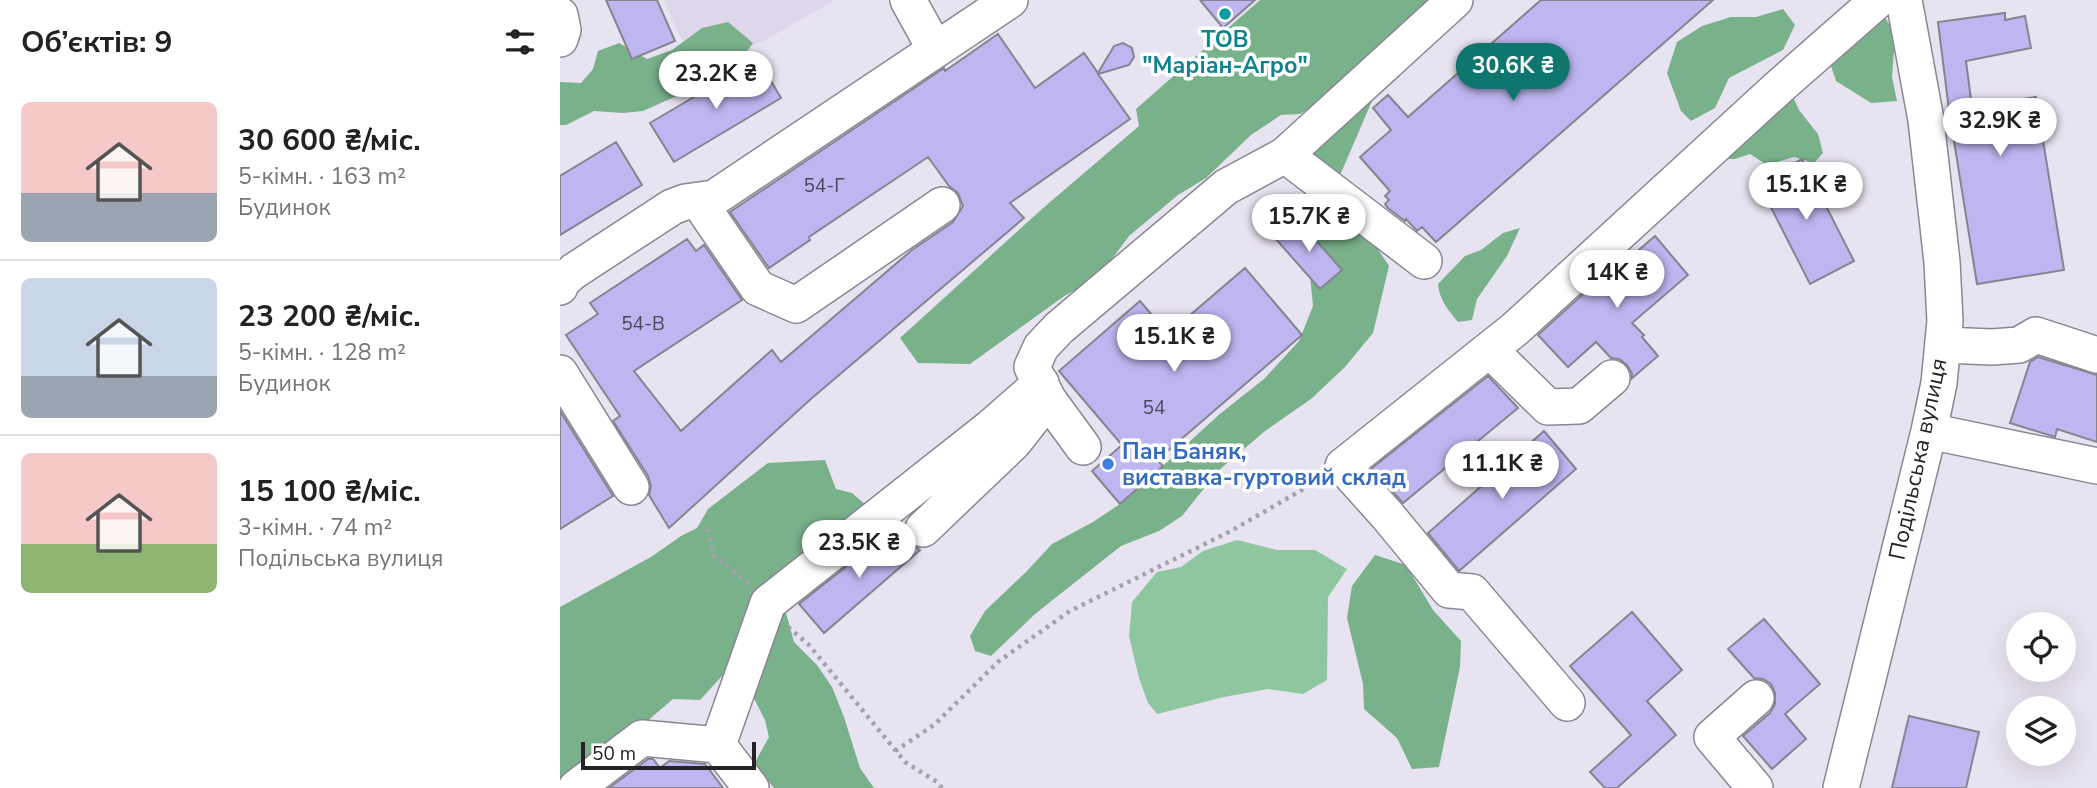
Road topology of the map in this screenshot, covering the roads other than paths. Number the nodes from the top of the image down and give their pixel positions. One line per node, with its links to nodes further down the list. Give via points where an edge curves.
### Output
1 (908, 0): 8 (street)
2 (1010, 0): 8 (street)
3 (1455, 0): 9 (street)
4 (1878, 0): 15 (street)
5 (1904, 0): 14 (street, Подільська вулиця, via 1926,120 1941,249)
6 (560, 15): 7 (street)
7 (560, 39)
8 (935, 49): 10 (street, via 714,198)
9 (1284, 155): 12 (street); 19 (street, via 1226,187 1059,328 1041,347 1031,367)
10 (699, 202): 11 (street, via 758,288 796,305); 13 (street, via 672,207)
11 (942, 205)
12 (1424, 261)
13 (560, 283)
14 (1943, 345): 16 (street, via 2019,345 2036,335); 20 (street, Подільська вулиця)
15 (1491, 348): 18 (street, via 1548,407 1579,406); 26 (street, via 1343,466 1450,590 1472,592)
16 (2097, 355)
17 (560, 373): 23 (street)
18 (1612, 378)
19 (1045, 391): 21 (street); 24 (street, via 1014,442); 27 (street, via 991,427 768,603)
20 (1929, 431): 22 (street); 31 (street, Подільська вулиця)
21 (1083, 447)
22 (2097, 466)
23 (631, 487)
24 (923, 529)
25 (1756, 698): 30 (street, via 1713,737)
26 (1567, 703)
27 (718, 745): 28 (street, via 642,738); 29 (street)
28 (576, 788)
29 (751, 788)
30 (1755, 788)
31 (1841, 788)

